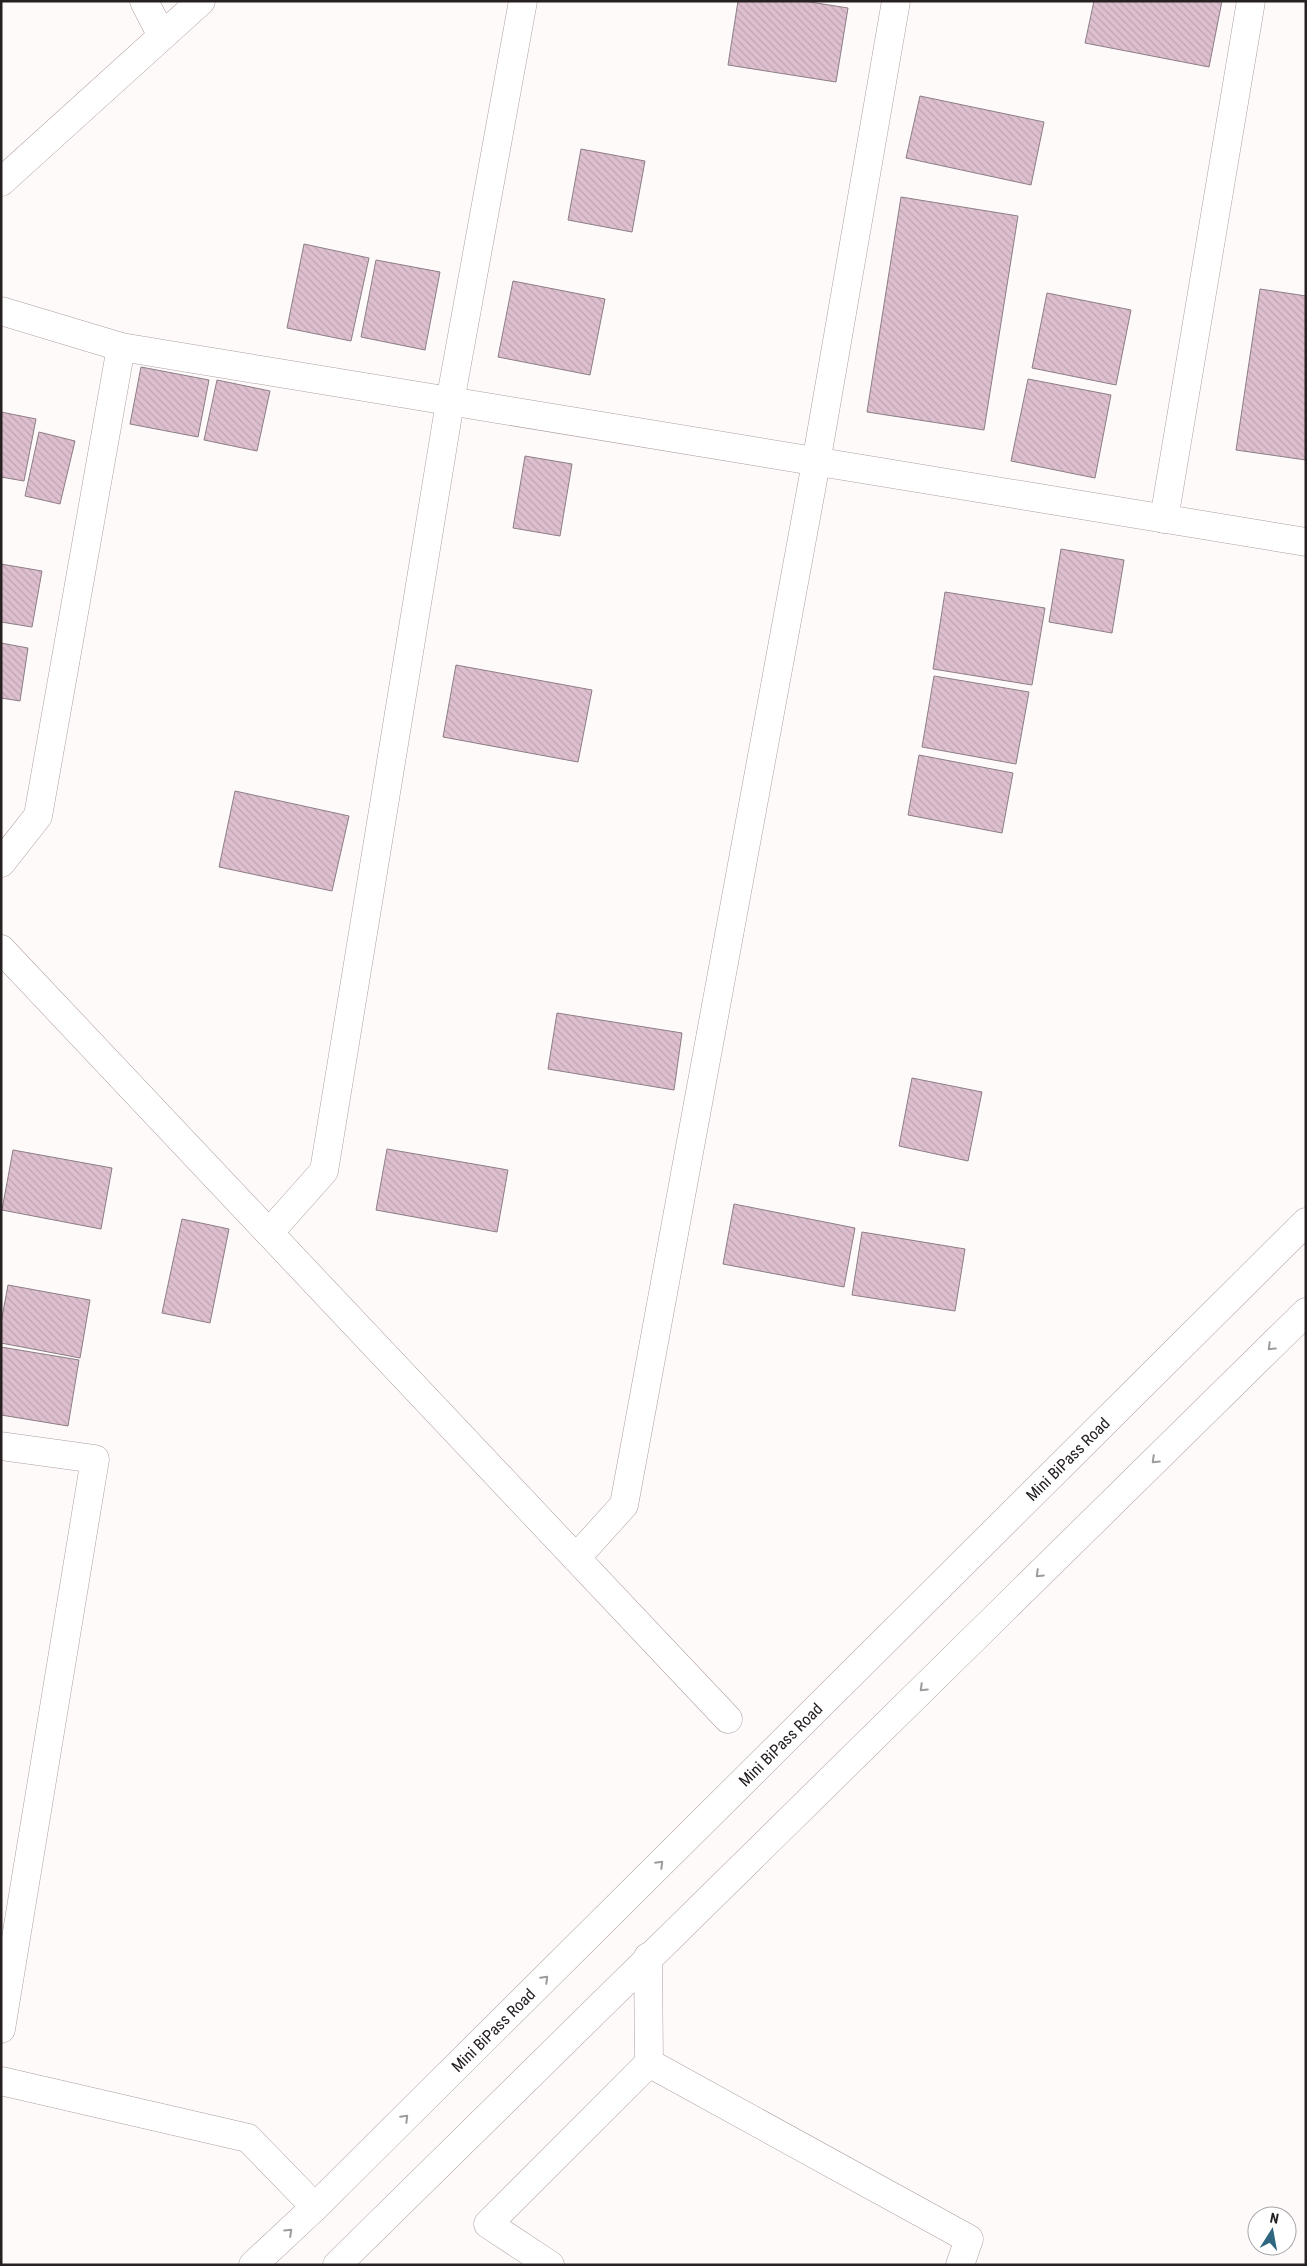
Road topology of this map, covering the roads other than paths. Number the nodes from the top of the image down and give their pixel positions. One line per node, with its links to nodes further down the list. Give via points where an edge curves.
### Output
1 (144, 1): 6 (street)
2 (201, 1): 6 (street)
3 (523, 1): 10 (street)
4 (896, 1): 11 (street)
5 (1251, 1): 12 (street)
6 (162, 36): 7 (street)
7 (1, 182)
8 (1, 311): 9 (street)
9 (121, 347): 10 (street); 14 (street, via 38,816)
10 (450, 402): 11 (street); 17 (street, via 324,1171)
11 (816, 462): 12 (street); 20 (street, via 624,1505)
12 (1164, 519): 13 (street)
13 (1306, 542)
14 (1, 863)
15 (1, 949): 17 (street)
16 (1306, 1222): 26 (street, Mini BiPass Road, one-way to 16)
17 (270, 1233): 20 (street)
18 (1306, 1312): 22 (street, one-way to 22)
19 (1, 1446): 23 (street, via 95,1459)
20 (576, 1558): 21 (street)
21 (728, 1719)
22 (648, 1957): 24 (street); 28 (street)
23 (1, 2029)
24 (650, 2063): 29 (street, via 488,2224); 30 (street, via 969,2239)
25 (1, 2081): 26 (street, via 248,2138)
26 (315, 2207): 27 (street, Mini BiPass Road, one-way to 26)
27 (253, 2265)
28 (337, 2265)
29 (550, 2265)
30 (960, 2265)

